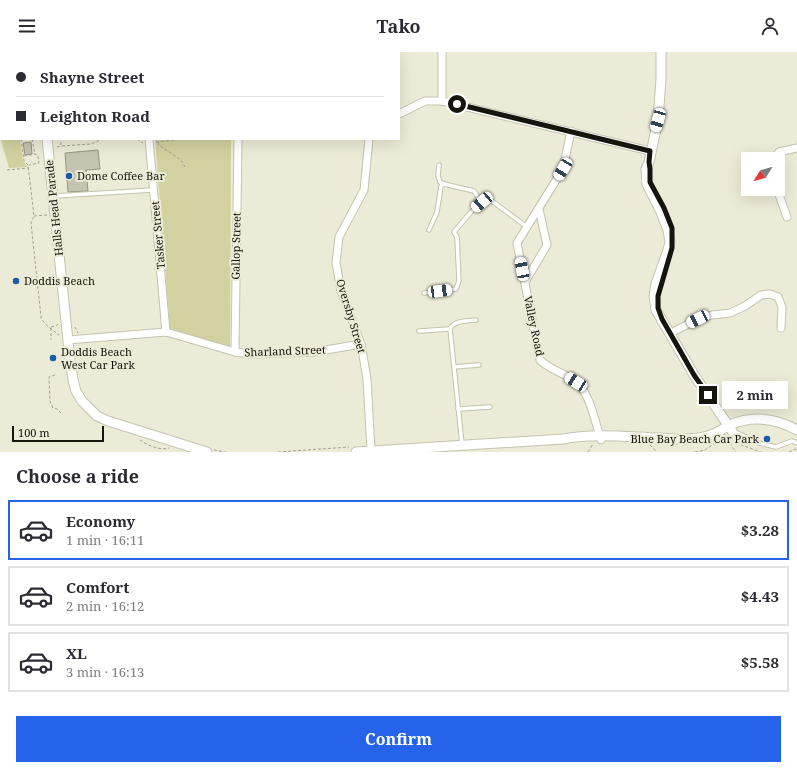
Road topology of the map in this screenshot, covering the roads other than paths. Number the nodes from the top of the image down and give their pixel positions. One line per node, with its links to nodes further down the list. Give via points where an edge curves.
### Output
1 (442, 52): 3 (street)
2 (661, 52): 11 (street, via 662,79 658,120)
3 (442, 101): 4 (street, via 424,101); 5 (street)
4 (400, 113)
5 (571, 131): 11 (street); 19 (street, Valley Road, via 563,169)
6 (47, 140): 16 (street, Halls Head Parade)
7 (150, 140): 15 (street, Tasker Street)
8 (238, 140): 33 (street, Gallop Street)
9 (369, 140): 32 (street, Oversby Street, via 364,190 339,237 336,263 341,291)
10 (797, 148): 12 (street)
11 (650, 151): 30 (street, via 650,182 672,228 672,248 657,301 662,319)
12 (779, 152)
13 (439, 165): 14 (lane, via 440,182)
14 (444, 184): 18 (lane, via 474,191); 22 (lane, via 441,186 437,212)
15 (154, 190): 16 (lane); 29 (street, Tasker Street)
16 (53, 196): 31 (street, Halls Head Parade)
17 (780, 196): 20 (street)
18 (482, 202): 21 (lane, via 492,201); 24 (lane, via 454,232 457,237 459,281 456,289)
19 (539, 209): 21 (street, Valley Road); 23 (street, Valley Road, via 547,244)
20 (787, 217)
21 (527, 227): 23 (street, Valley Road, via 517,243)
22 (429, 230)
23 (525, 282): 41 (street, Valley Road, via 540,360 576,382 585,392)
24 (424, 293)
25 (476, 320): 27 (lane, via 457,323)
26 (781, 328): 30 (street, via 782,307 778,297 770,294 761,296 730,313 698,319)
27 (450, 329): 28 (lane); 35 (lane)
28 (419, 331)
29 (166, 332): 31 (street, Sharland Street); 33 (street, Sharland Street)
30 (671, 333): 39 (street, via 694,375)
31 (64, 339): 45 (street, Halls Head Parade, via 75,386 82,401 90,410 108,421)
32 (361, 344): 33 (street, Sharland Street, via 314,352); 46 (street, Oversby Street, via 367,379)
33 (235, 352)
34 (479, 365): 35 (lane)
35 (454, 367): 37 (lane)
36 (490, 407): 37 (lane)
37 (458, 408): 43 (lane)
38 (797, 430): 39 (street, via 758,418 746,420)
39 (735, 433): 40 (street, via 749,423 762,423 787,429); 41 (street, via 681,439); 42 (lane, via 776,447 792,441)
40 (797, 436)
41 (598, 440): 43 (street, via 574,437)
42 (797, 443)
43 (462, 445): 46 (street)
44 (356, 449): 46 (street)
45 (209, 450)
46 (371, 451)

